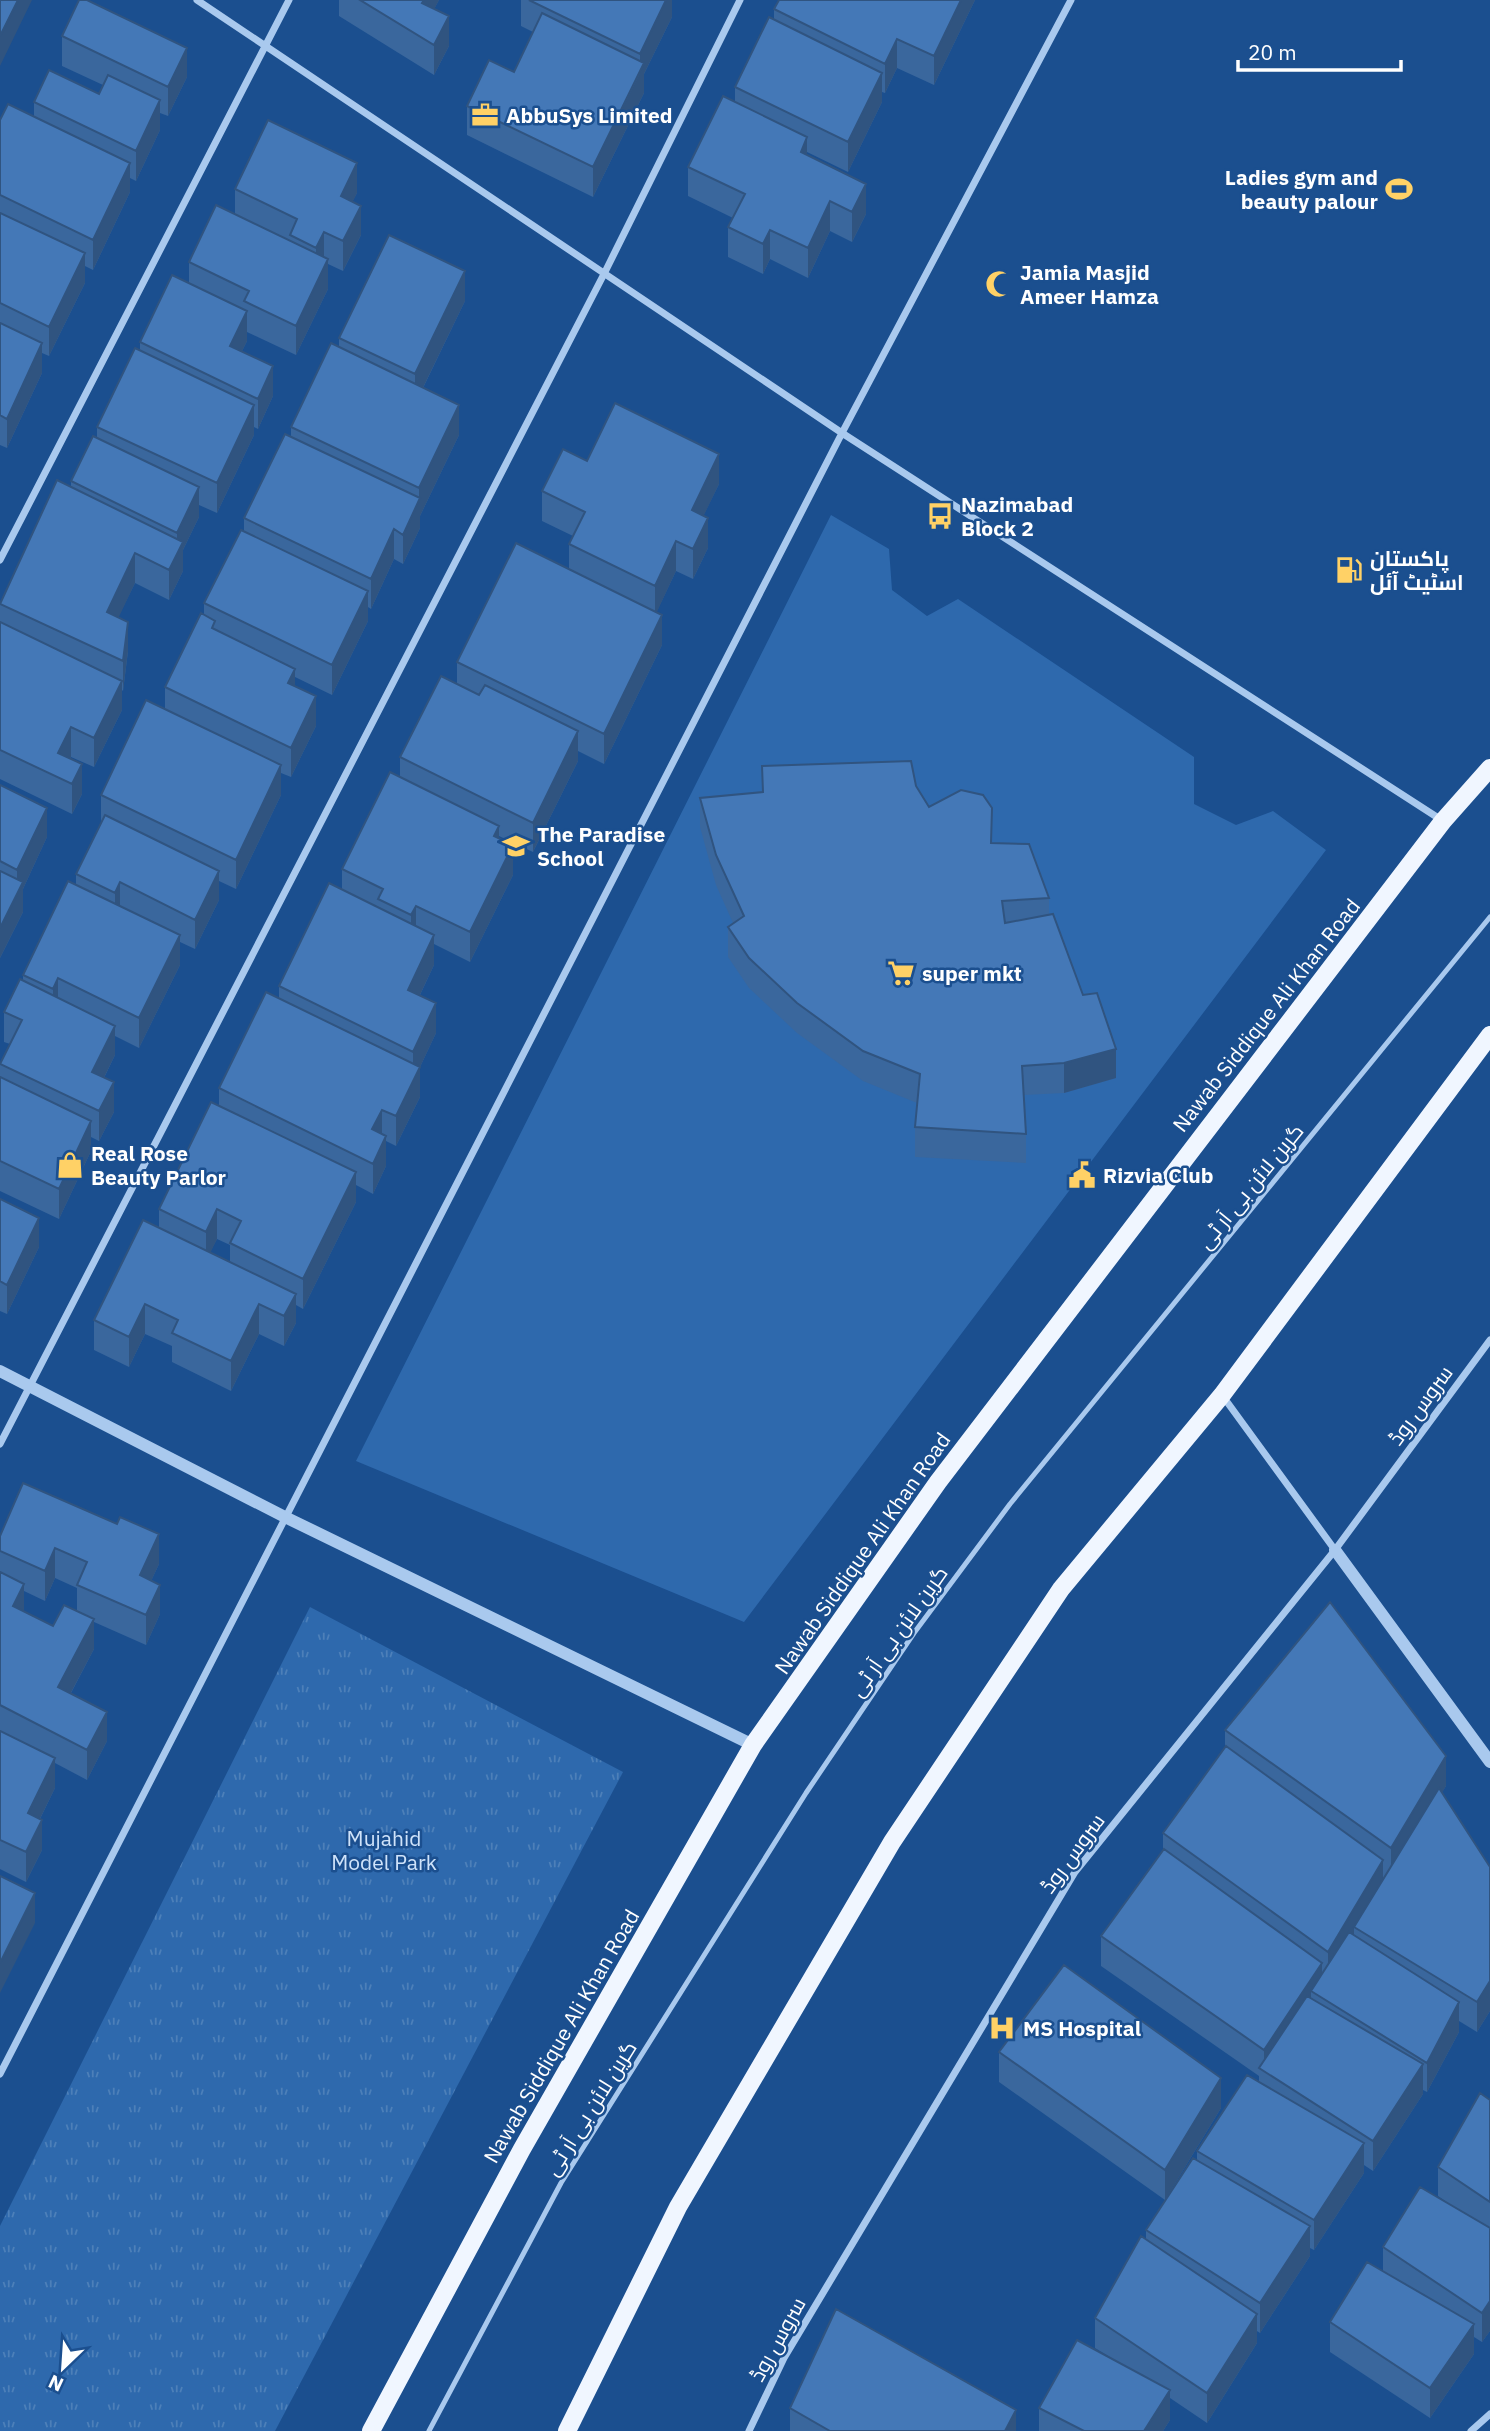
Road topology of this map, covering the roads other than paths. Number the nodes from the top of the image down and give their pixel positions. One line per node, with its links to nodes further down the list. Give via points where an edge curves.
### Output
1 (197, 0): 5 (street)
2 (289, 0): 5 (street)
3 (740, 0): 6 (street)
4 (1071, 0): 7 (street)
5 (266, 44): 6 (street); 8 (street)
6 (605, 272): 7 (street); 15 (street)
7 (842, 433): 10 (street); 18 (street)
8 (0, 560)
9 (1490, 768): 10 (main road, Nawab Siddique Ali Khan Road)
10 (1443, 821): 20 (main road, Nawab Siddique Ali Khan Road, via 938,1482)
11 (1490, 917): 25 (lane, گرین لائن بی آر ٹی, via 1088,1408 914,1633 806,1793 568,2171)
12 (1490, 1035): 16 (main road)
13 (1490, 1340): 19 (street, سروس روڈ)
14 (0, 1371): 15 (street)
15 (29, 1385): 17 (street); 18 (street)
16 (1222, 1395): 19 (street); 26 (main road, via 1061,1589 892,1842 678,2207)
17 (0, 1444)
18 (285, 1517): 20 (street); 22 (street)
19 (1335, 1549): 21 (street); 27 (street, سروس روڈ, via 1075,1872 784,2358)
20 (753, 1745): 24 (main road, Nawab Siddique Ali Khan Road, via 522,2149)
21 (1490, 1762)
22 (0, 2074)
23 (1490, 2414): 28 (street)
24 (371, 2431)
25 (429, 2431)
26 (567, 2431)
27 (749, 2431)
28 (1471, 2431)

